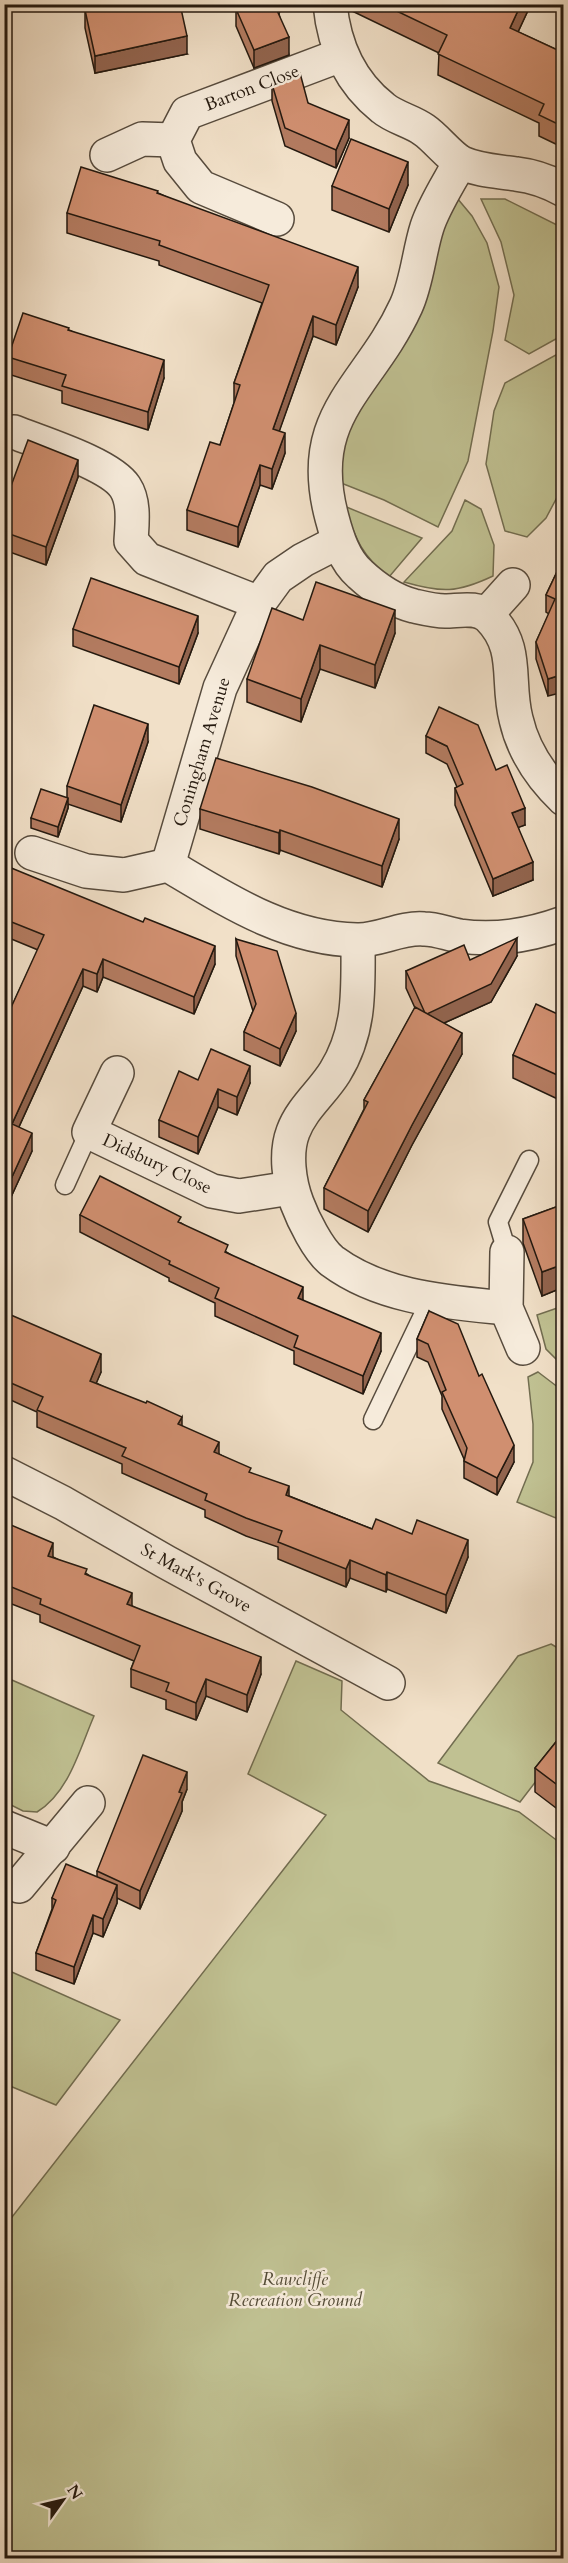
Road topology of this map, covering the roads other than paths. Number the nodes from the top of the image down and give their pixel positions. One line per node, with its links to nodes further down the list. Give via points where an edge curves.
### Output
1 (330, 4): 2 (street)
2 (341, 55): 3 (street, Barton Close, via 187,113); 5 (street, via 359,83 384,109 422,128)
3 (173, 140): 4 (street, via 142,140); 7 (street, via 180,161 201,187)
4 (107, 155)
5 (460, 162): 6 (street, via 486,171 547,181); 9 (street, via 428,224 408,302 391,337 346,398 332,426 324,463 325,492)
6 (564, 190)
7 (277, 219)
8 (14, 432): 11 (street, via 108,470 126,487 132,508 131,542 147,559)
9 (338, 542): 11 (street, Coningham Avenue, via 278,577); 12 (street, via 358,572 387,594 412,606 445,611 464,608)
10 (513, 585): 12 (street)
11 (259, 603): 15 (street, Coningham Avenue, via 220,688)
12 (487, 614): 13 (street, via 510,652 515,718 527,752 548,784)
13 (564, 799)
14 (32, 853): 15 (street, via 86,871 124,875)
15 (168, 865): 17 (street, via 248,912 300,932)
16 (564, 923): 17 (street, via 532,934 462,936 424,929)
17 (358, 940): 22 (street, via 358,992 352,1039 334,1074 310,1101 292,1133)
18 (117, 1072): 19 (street, Didsbury Close)
19 (89, 1132): 21 (lane); 22 (street, Didsbury Close, via 212,1191 238,1196)
20 (529, 1160): 23 (lane, via 498,1222)
21 (65, 1185)
22 (291, 1188): 24 (street, via 304,1221 331,1260 373,1283)
23 (507, 1252): 25 (street)
24 (430, 1301): 25 (street); 27 (lane)
25 (506, 1308): 26 (street)
26 (523, 1348)
27 (373, 1420)
28 (4, 1473): 29 (street, St Mark's Grove)
29 (388, 1683)
30 (88, 1803): 32 (street)
31 (4, 1827): 32 (street)
32 (53, 1847): 33 (street)
33 (20, 1886)

